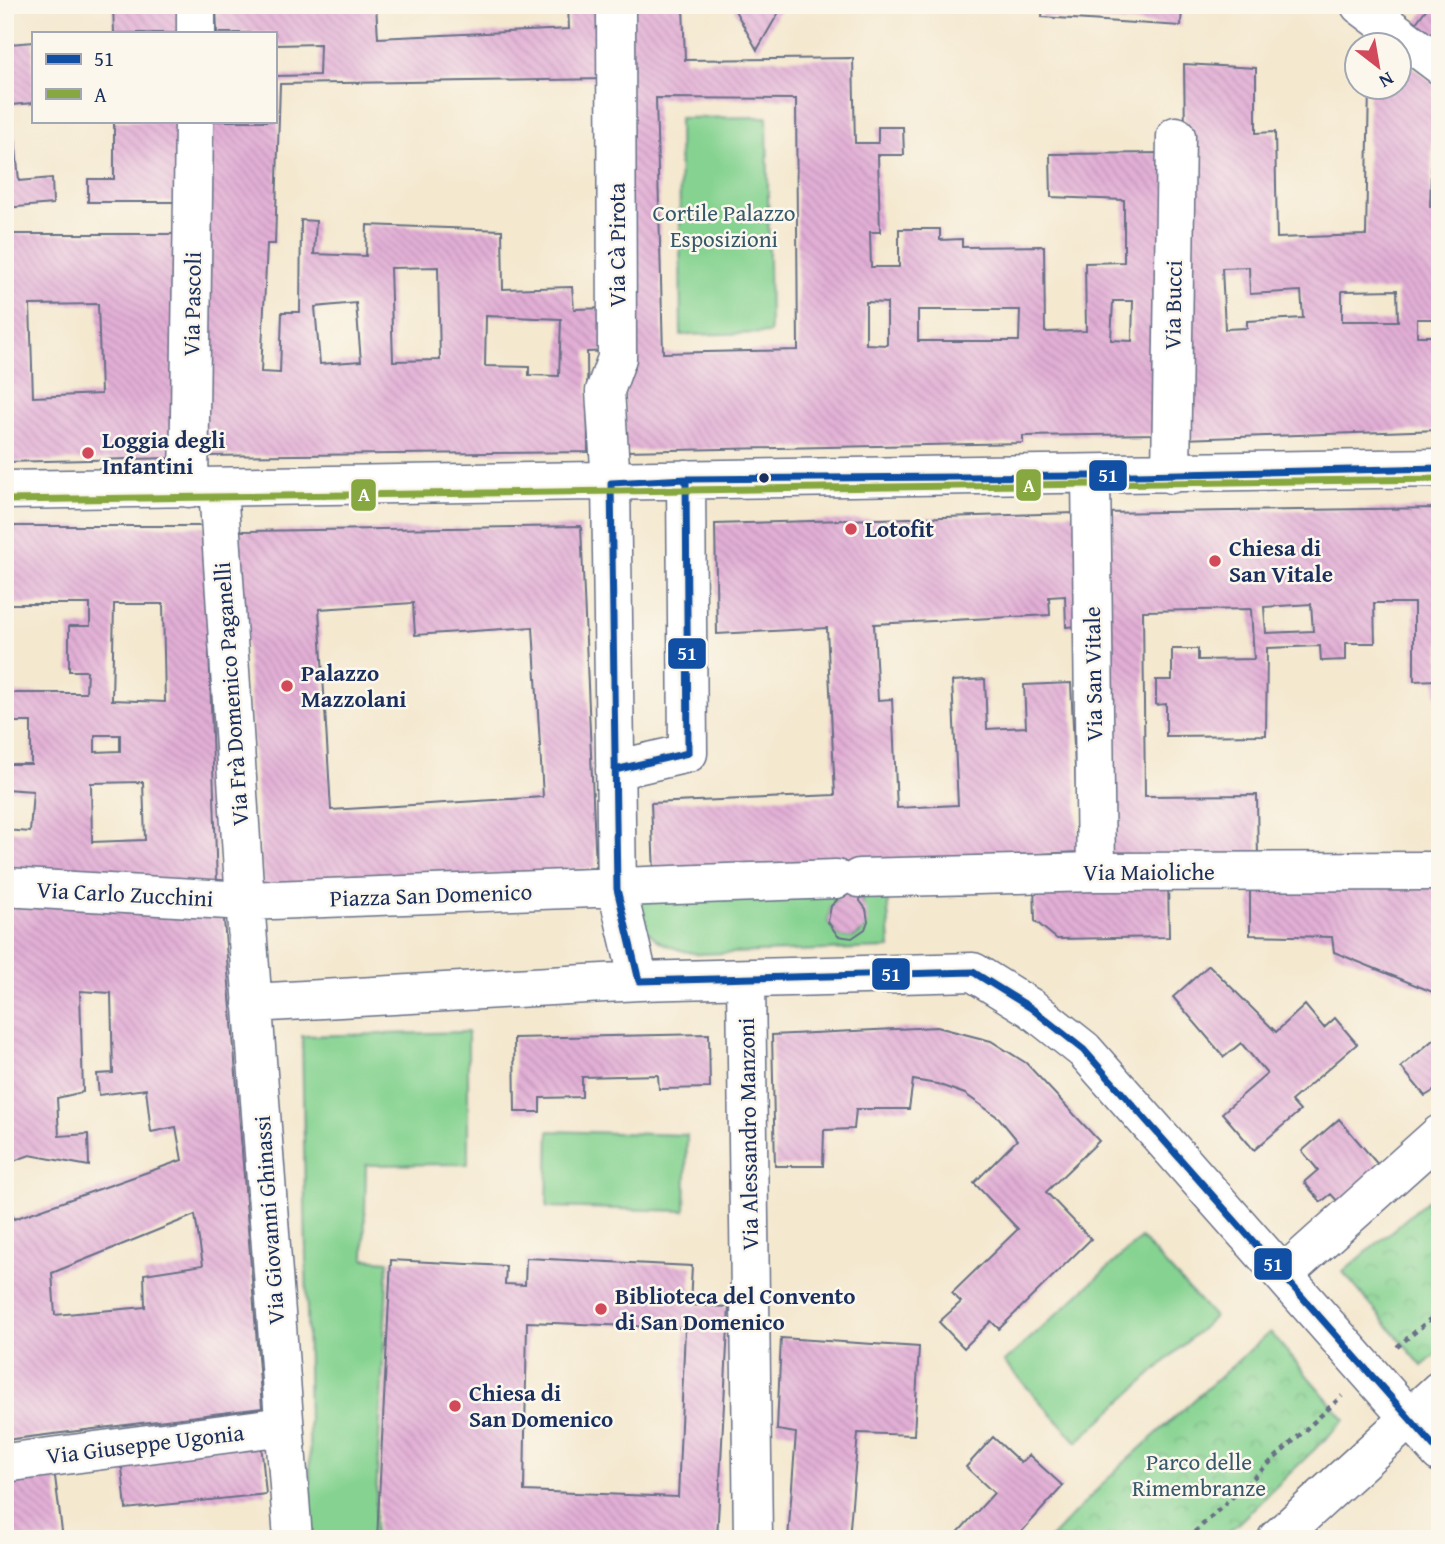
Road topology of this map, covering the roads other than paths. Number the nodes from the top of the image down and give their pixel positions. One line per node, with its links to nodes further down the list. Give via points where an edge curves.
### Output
1 (196, 5): 4 (street)
2 (616, 5): 12 (street, Via Cà Pirota, via 617,358 606,391)
3 (1360, 5): 5 (street)
4 (196, 32)
5 (1440, 65)
6 (194, 122): 13 (street, Via Pascoli)
7 (1176, 136): 9 (street, Via Bucci)
8 (1440, 468): 9 (street)
9 (1171, 474): 10 (street)
10 (1091, 476): 11 (street); 17 (street, Via San Vitale)
11 (686, 479): 12 (street); 15 (street, via 688,752)
12 (611, 483): 13 (street); 15 (street, Via Cà Pirota)
13 (203, 488): 14 (street); 20 (street, Via Frà Domenico Paganelli)
14 (5, 490)
15 (615, 770): 19 (street, Via Cà Pirota)
16 (1440, 871): 17 (street, Via Maioliche)
17 (1096, 872): 19 (street, Via Maioliche)
18 (5, 887): 20 (street, Via Carlo Zucchini)
19 (617, 889): 20 (street, Piazza San Domenico); 22 (street, Via Cà Pirota)
20 (244, 901): 23 (street, Via Giovanni Ghinassi)
21 (746, 980): 22 (street); 25 (street, via 974,972 1031,1008 1084,1050); 32 (street, Via Alessandro Manzoni)
22 (639, 981): 23 (street)
23 (252, 1003): 28 (street, Via Giovanni Ghinassi)
24 (1440, 1134): 25 (street)
25 (1284, 1274): 27 (street)
26 (1440, 1390): 27 (street)
27 (1407, 1418): 29 (street); 33 (street)
28 (284, 1426): 30 (street, Via Giuseppe Ugonia); 31 (street, Via Giovanni Ghinassi)
29 (1440, 1453)
30 (5, 1463)
31 (293, 1539)
32 (753, 1539)
33 (1277, 1539)

